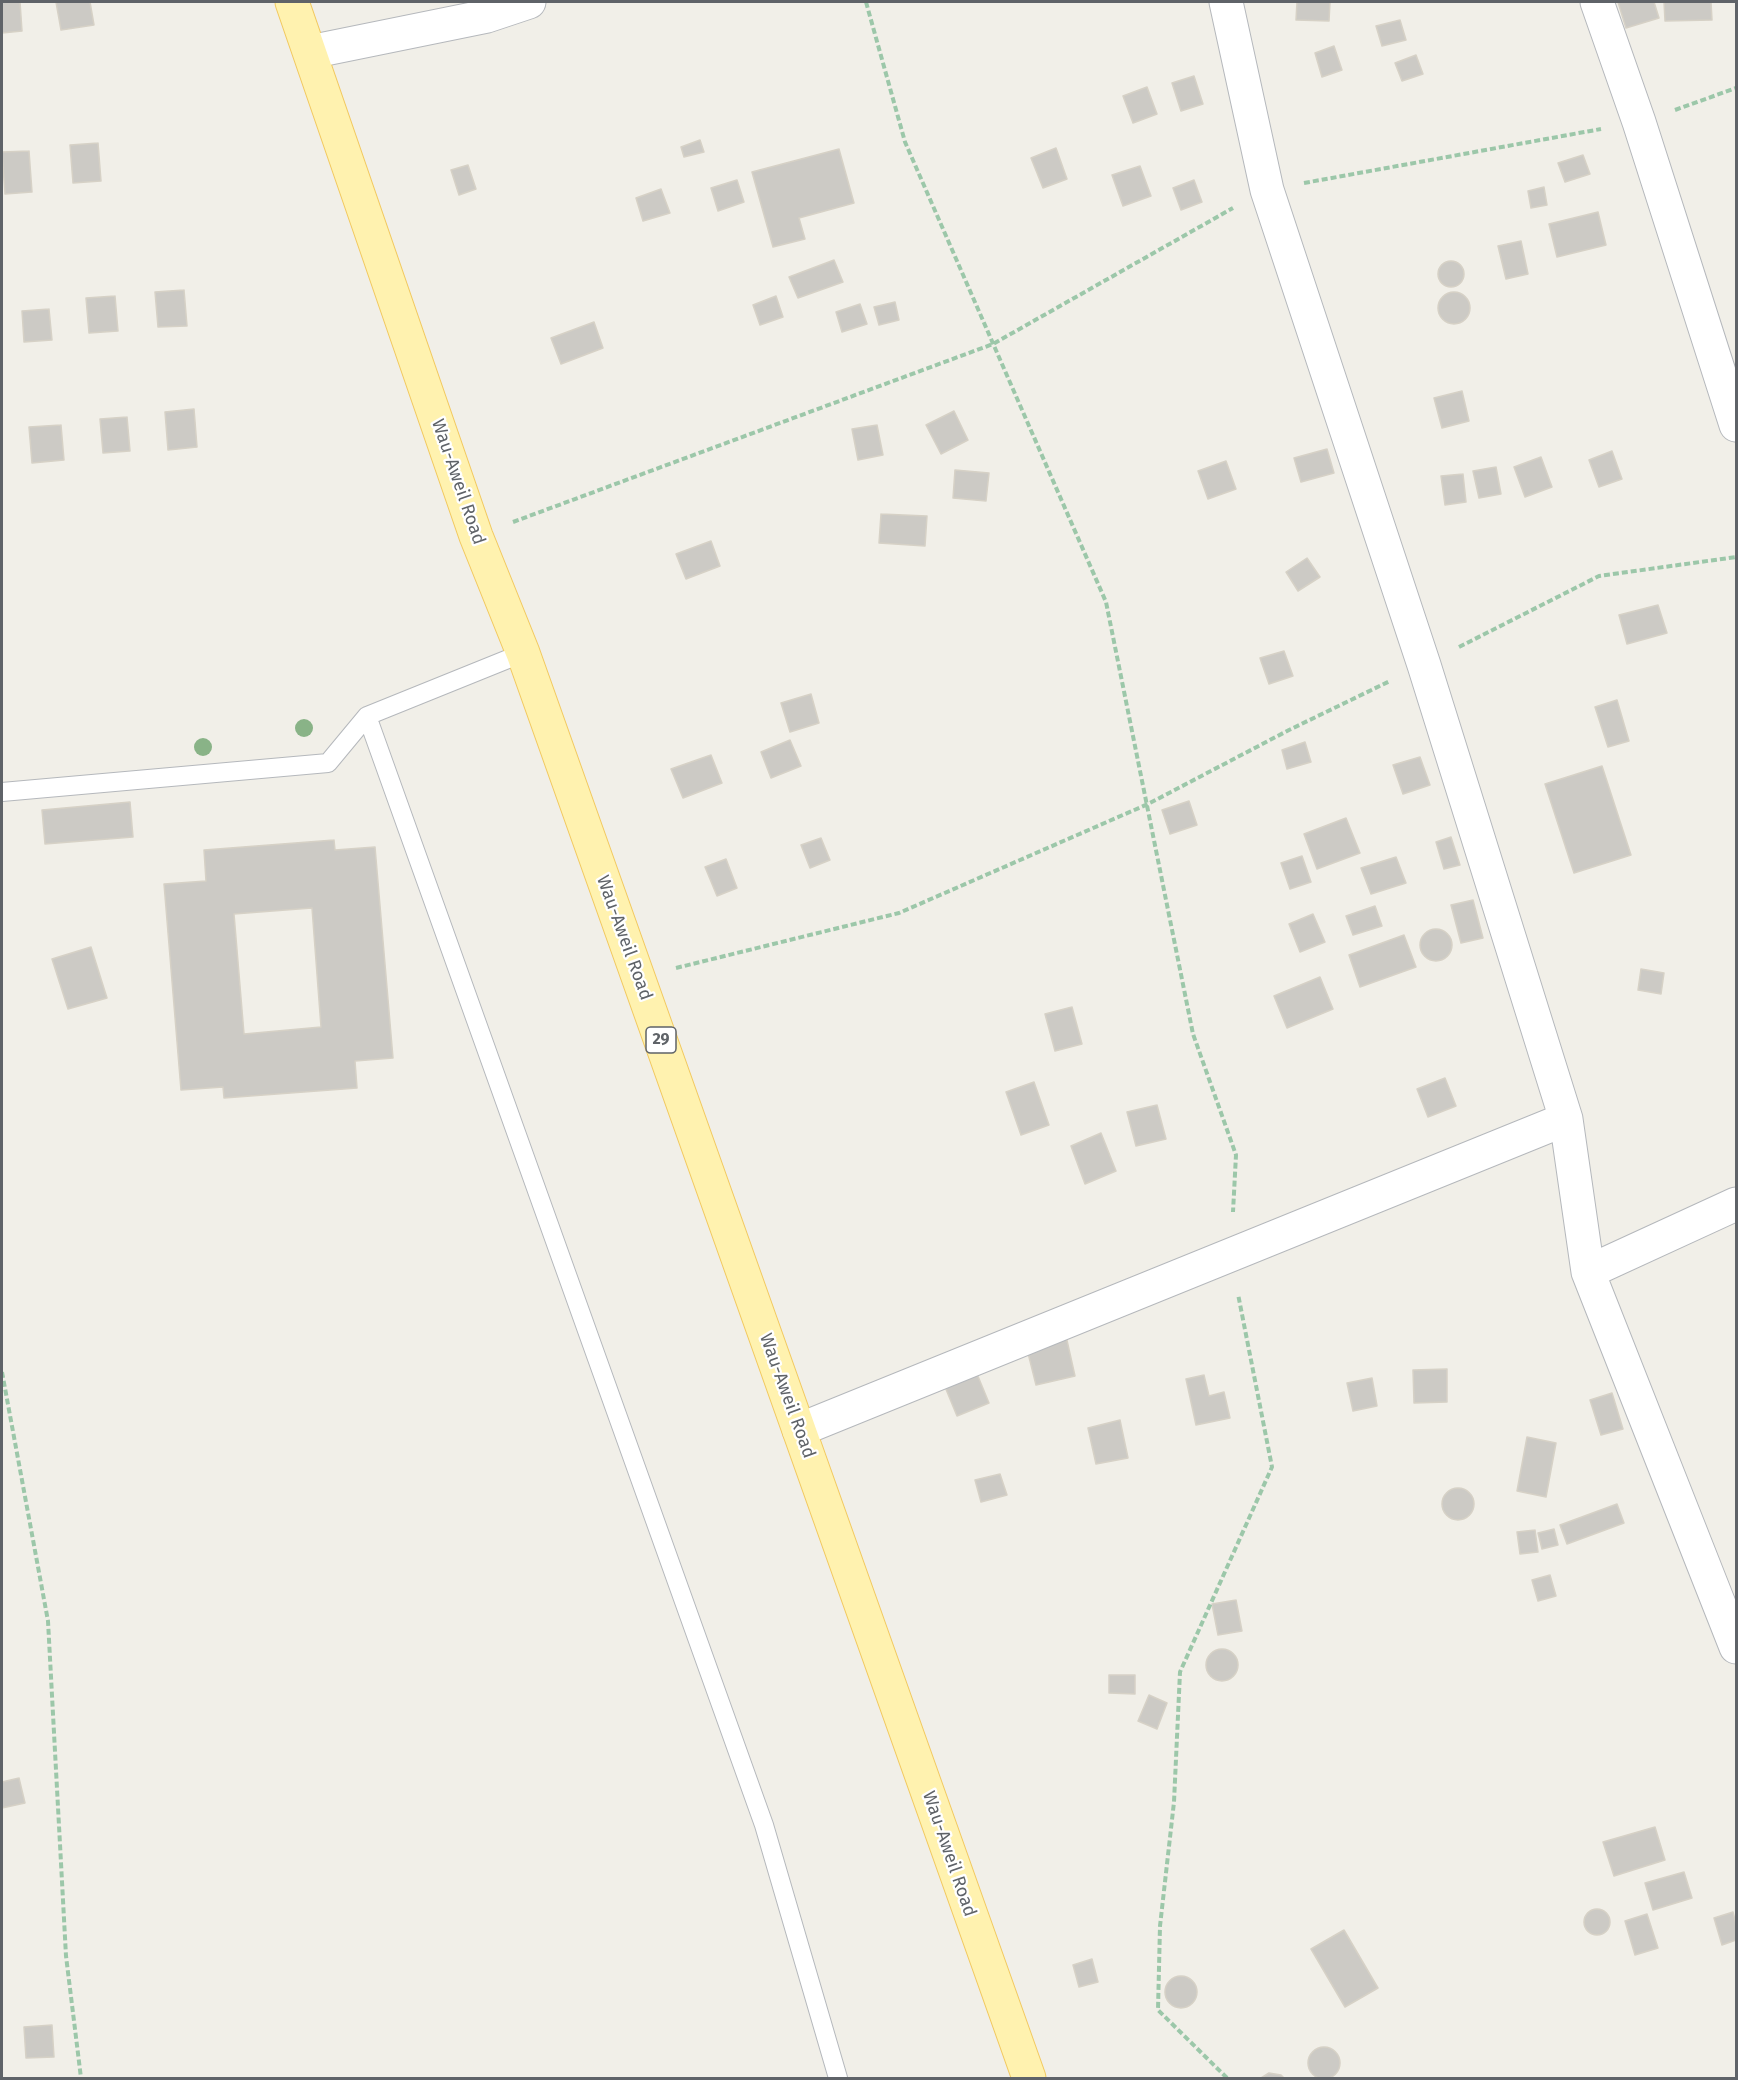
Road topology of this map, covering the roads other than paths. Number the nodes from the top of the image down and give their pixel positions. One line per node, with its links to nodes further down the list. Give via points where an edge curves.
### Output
1 (292, 2): 5 (main road, Wau-Aweil Road / 29)
2 (529, 2): 5 (street, via 487,16)
3 (1226, 2): 10 (street, via 1266,190 1424,665)
4 (1597, 2): 6 (street)
5 (310, 52): 7 (main road, Wau-Aweil Road / 29, via 476,536)
6 (1737, 425)
7 (523, 653): 8 (lane); 13 (main road, Wau-Aweil Road / 29)
8 (367, 716): 9 (lane, via 328,763); 15 (lane, via 764,1825)
9 (2, 792)
10 (1566, 1119): 12 (street); 13 (street)
11 (1737, 1204): 12 (street)
12 (1588, 1272): 14 (street)
13 (799, 1430): 16 (main road, Wau-Aweil Road / 29)
14 (1737, 1647)
15 (838, 2079)
16 (1029, 2079)

